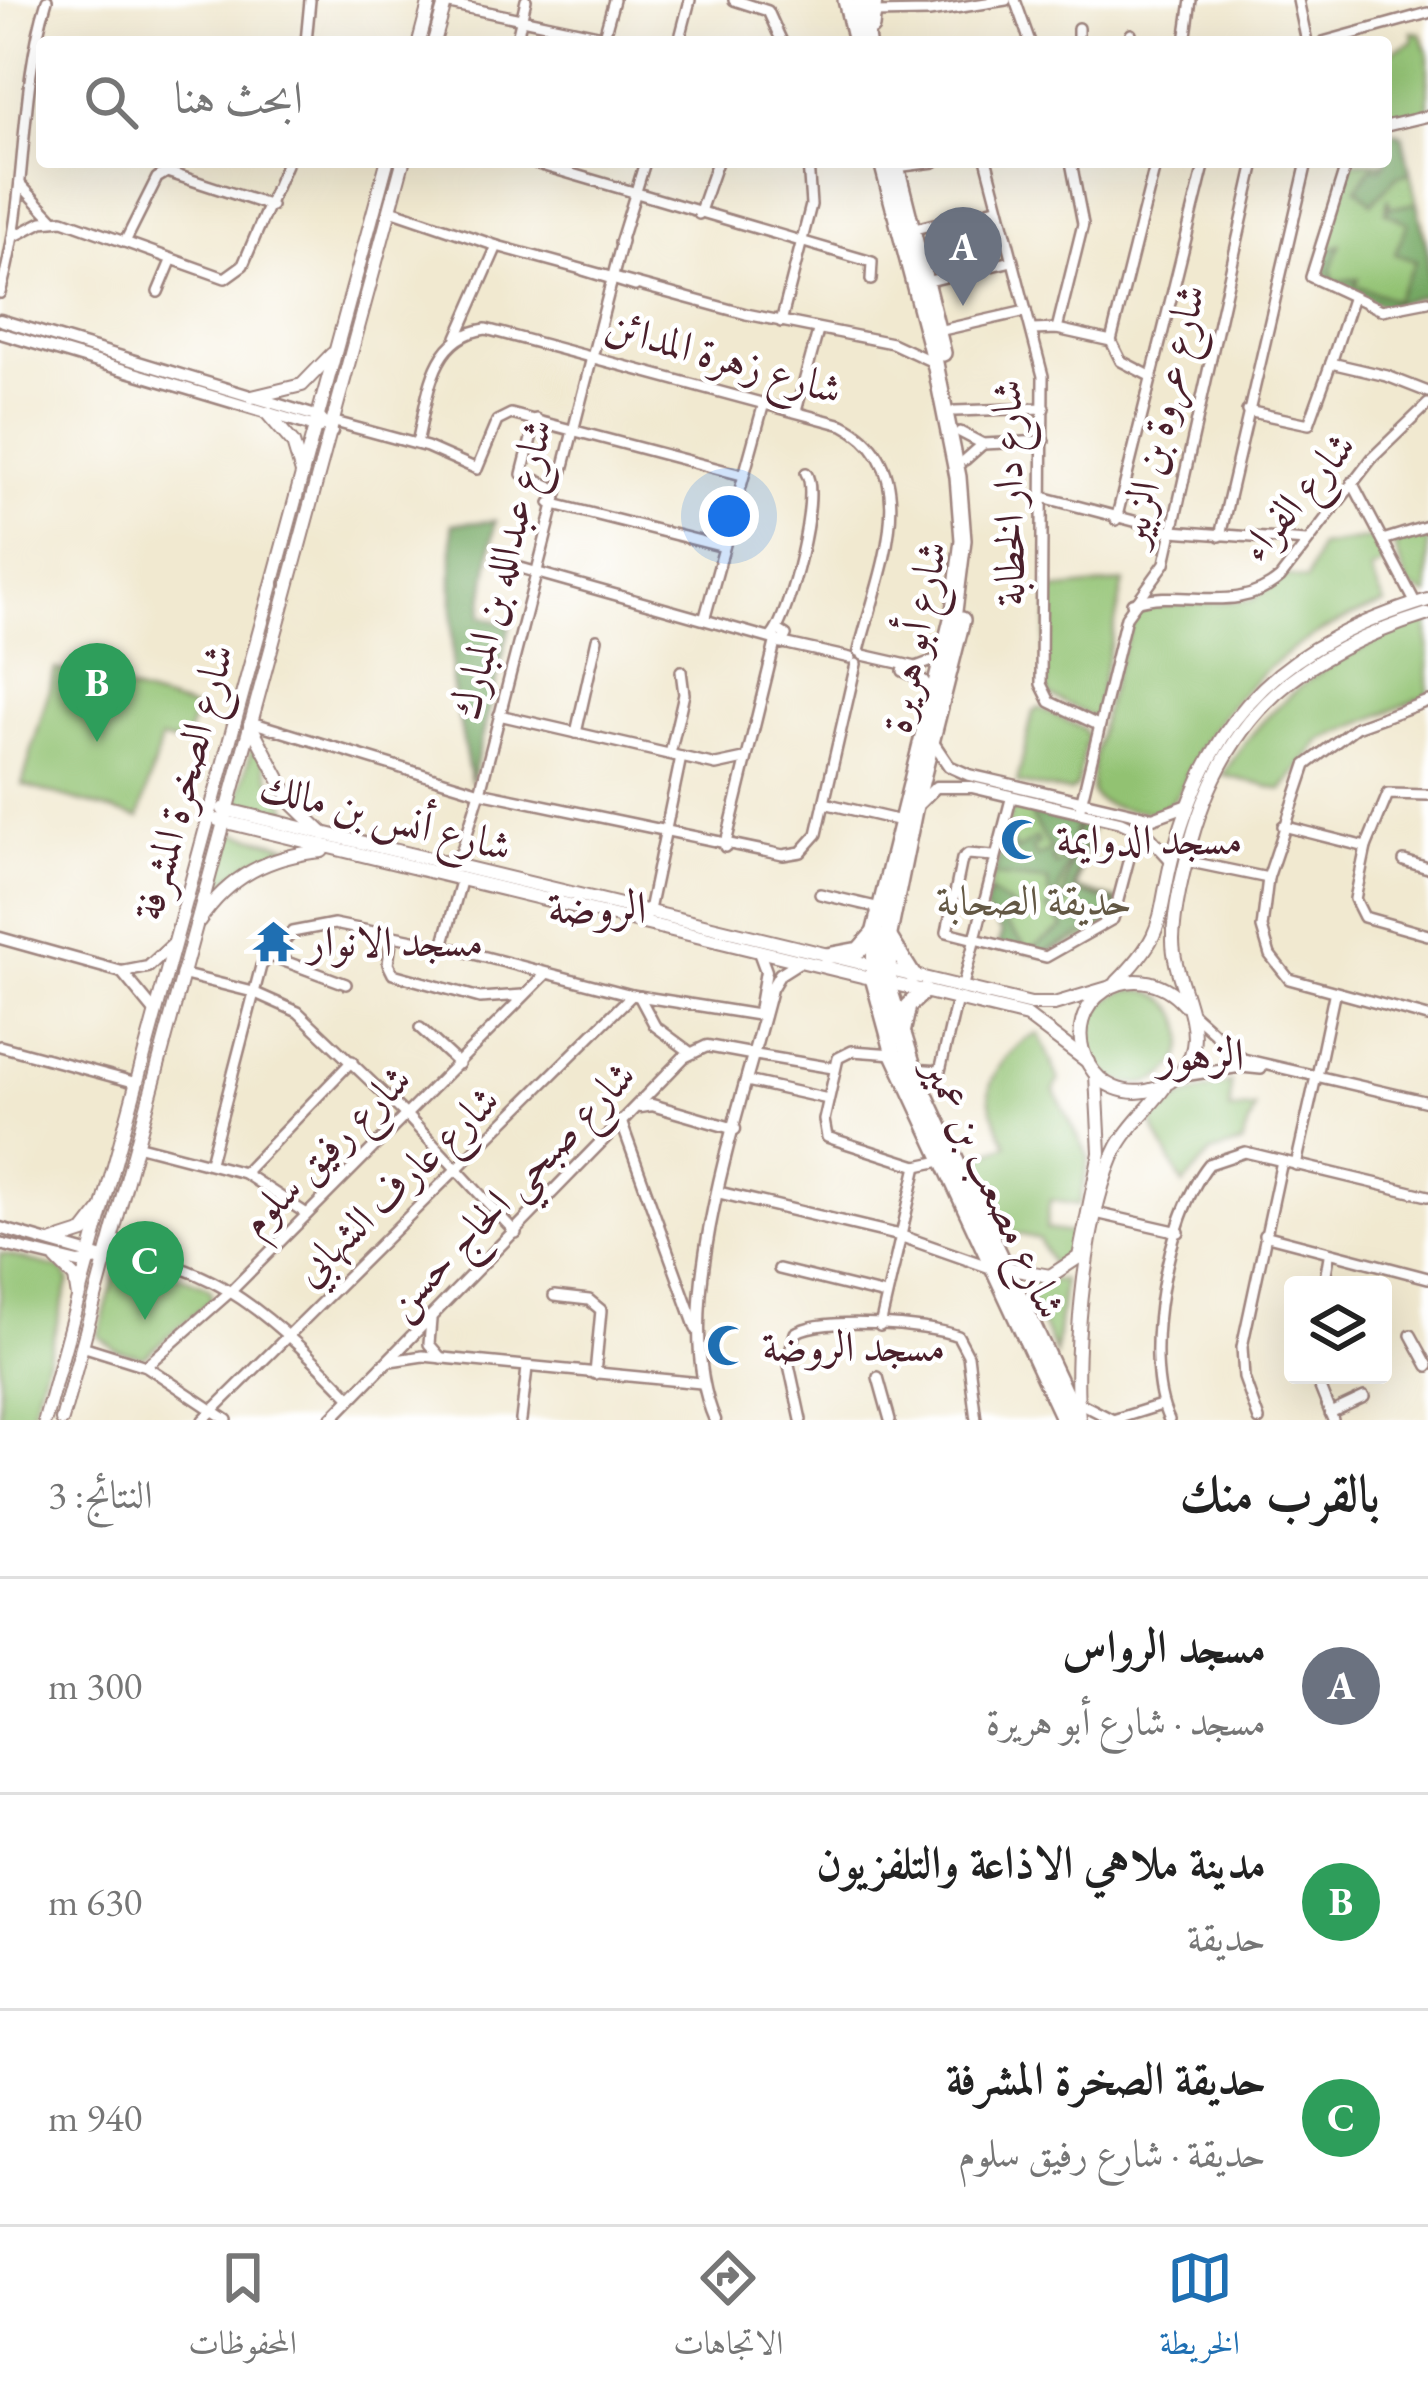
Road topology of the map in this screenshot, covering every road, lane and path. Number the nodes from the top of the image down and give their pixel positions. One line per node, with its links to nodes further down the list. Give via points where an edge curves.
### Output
1 (47, 0): 16 (street)
2 (310, 0): 17 (street)
3 (526, 0): 14 (street)
4 (614, 0): 21 (street)
5 (690, 0): 22 (street)
6 (734, 0): 23 (street, via 768,11)
7 (846, 0): 24 (highway)
8 (1011, 0): 12 (street, via 929,12); 26 (street)
9 (1191, 0): 28 (street)
10 (1298, 0): 29 (street)
11 (440, 1): 14 (street); 18 (main road); 19 (main road)
12 (869, 4): 25 (highway)
13 (1428, 13): 30 (street)
14 (519, 22): 20 (street); 21 (street)
15 (1078, 28): 27 (street)
16 (38, 36)
17 (307, 36)
18 (422, 36)
19 (435, 36)
20 (517, 36)
21 (604, 36)
22 (681, 36)
23 (779, 36)
24 (855, 36)
25 (868, 36)
26 (1027, 36)
27 (1078, 36)
28 (1186, 36)
29 (1306, 36)
30 (1345, 36)
31 (36, 46): 50 (street)
32 (1428, 116): 33 (street)
33 (1392, 125)
34 (285, 168): 52 (street)
35 (385, 168): 81 (main road, شارع الصخرة المشرفة)
36 (401, 168): 54 (main road, شارع الصخرة المشرفة)
37 (549, 168): 51 (street)
38 (643, 168): 51 (street, شارع عبدالله بن المبارك)
39 (715, 168): 55 (street)
40 (809, 168): 60 (street)
41 (892, 168): 57 (highway, شارع أبو هريرة)
42 (892, 168): 64 (highway, شارع أبو هريرة)
43 (988, 168): 53 (street, شارع دار الخطابة)
44 (1072, 168): 74 (street, via 1083,224)
45 (1154, 168): 80 (street)
46 (1204, 168): 86 (street)
47 (1254, 168): 113 (street, شارع عروة بن الزبير)
48 (1305, 168): 94 (street)
49 (1344, 168): 69 (street, via 1310,274)
50 (20, 184): 56 (street); 58 (street)
51 (635, 196): 55 (street); 65 (street, شارع عبدالله بن المبارك)
52 (271, 206): 59 (street, via 167,172); 62 (street, via 233,275)
53 (996, 208): 57 (street); 63 (street, شارع دار الخطابة)
54 (391, 209): 61 (street); 97 (main road, شارع الصخرة المشرفة)
55 (699, 214): 60 (street)
56 (53, 219): 58 (street); 59 (street)
57 (911, 230): 64 (highway, شارع أبو هريرة)
58 (15, 236): 68 (street)
59 (125, 242): 62 (street)
60 (804, 242): 66 (street, via 874,263); 73 (street)
61 (496, 246): 65 (street); 79 (street)
62 (171, 261): 67 (street)
63 (1012, 261): 64 (street); 71 (street, شارع دار الخطابة)
64 (918, 272): 77 (highway, شارع أبو هريرة)
65 (612, 277): 73 (street); 83 (street, شارع عبدالله بن المبارك)
66 (871, 280)
67 (158, 292)
68 (0, 293)
69 (1352, 299): 70 (street, via 1392,310); 85 (street)
70 (1428, 301)
71 (1026, 311): 75 (street, شارع دار الخطابة); 77 (street)
72 (0, 320): 88 (street)
73 (781, 322): 76 (street)
74 (1058, 329): 75 (street); 80 (street)
75 (1033, 330): 91 (street, شارع دار الخطابة)
76 (818, 331): 82 (street); 92 (street)
77 (933, 332): 82 (street); 84 (highway, شارع أبو هريرة); 93 (highway, شارع أبو هريرة)
78 (0, 333): 95 (street)
79 (457, 337): 83 (street, شارع زهرة المدائن, via 500,329); 101 (street, via 436,366)
80 (1111, 341): 86 (street, via 1121,361)
81 (340, 343): 88 (main road, via 309,381); 97 (main road, شارع الصخرة المشرفة)
82 (892, 343): 84 (street)
83 (590, 352): 89 (street, شارع زهرة المدائن); 98 (street, شارع عبدالله بن المبارك)
84 (935, 363): 127 (highway, شارع أبو هريرة, via 963,540)
85 (1331, 364): 87 (street); 94 (street, via 1309,424)
86 (1152, 377): 111 (street)
87 (1428, 392)
88 (252, 397): 97 (street)
89 (764, 403): 92 (street, شارع زهرة المدائن); 105 (street)
90 (1428, 404): 107 (street, شارع الفراء)
91 (1044, 408): 93 (street); 100 (street, شارع دار الخطابة)
92 (796, 411): 126 (street, شارع زهرة المدائن, via 860,433 890,476 890,522)
93 (956, 411): 99 (highway, شارع أبو هريرة)
94 (1247, 411): 114 (street)
95 (267, 413): 97 (street); 106 (main road, via 293,443)
96 (536, 419): 98 (street); 101 (street, via 500,417 477,469); 108 (street, via 522,474)
97 (326, 425): 101 (street); 106 (main road, شارع الصخرة المشرفة); 132 (main road, شارع الصخرة المشرفة)
98 (570, 427): 105 (street); 108 (street, شارع عبدالله بن المبارك)
99 (960, 431): 102 (street); 103 (highway, شارع أبو هريرة)
100 (1044, 441): 102 (street); 109 (street, شارع دار الخطابة)
101 (417, 443)
102 (983, 444): 103 (street)
103 (965, 460): 135 (highway, شارع أبو هريرة, via 970,571)
104 (806, 473): 124 (street, via 813,499)
105 (742, 475): 117 (street)
106 (303, 476): 144 (main road, شارع الصخرة المشرفة)
107 (1352, 482): 115 (street); 116 (street, شارع الفراء)
108 (554, 488): 110 (street, شارع عبدالله بن المبارك)
109 (1046, 498): 111 (street); 133 (street, شارع دار الخطابة, via 1041,685 1050,702)
110 (550, 502): 117 (street); 119 (street, شارع عبدالله بن المبارك)
111 (1117, 520): 113 (street)
112 (1428, 526): 115 (street)
113 (1172, 531): 114 (street); 121 (street, شارع عروة بن الزبير, via 1163,566)
114 (1220, 536): 116 (street)
115 (1386, 539): 120 (street)
116 (1306, 542): 121 (street, شارع الفراء, via 1280,578 1247,598)
117 (724, 547): 123 (street)
118 (502, 563): 119 (street)
119 (533, 571): 123 (street); 131 (street, شارع عبدالله بن المبارك)
120 (1422, 602): 142 (main road, via 1332,635 1294,659 1231,721)
121 (1132, 603): 133 (street, شارع عروة بن الزبير)
122 (1428, 614): 156 (main road, via 1364,635 1278,689 1226,752)
123 (705, 617): 124 (street)
124 (779, 637): 126 (street); 137 (street)
125 (597, 639): 134 (street)
126 (857, 656): 127 (street, via 908,667); 129 (street, via 914,674); 141 (street, شارع زهرة المدائن)
127 (940, 658): 129 (highway, شارع أبو هريرة)
128 (681, 671): 136 (street)
129 (932, 692): 146 (highway, شارع أبو هريرة)
130 (1428, 701): 147 (street, via 1356,727 1322,750 1297,778)
131 (499, 715): 134 (street); 138 (street, شارع عبدالله بن المبارك)
132 (250, 723): 138 (street, شارع زهرة المدائن); 145 (main road, شارع الصخرة المشرفة); 149 (main road, via 292,802)
133 (1098, 725): 143 (street, شارع عروة بن الزبير)
134 (576, 733): 136 (street)
135 (932, 741): 143 (street, via 958,771); 146 (highway, شارع أبو هريرة)
136 (675, 755): 137 (street, via 726,766); 150 (street)
137 (744, 760): 152 (street)
138 (480, 792): 150 (street, شارع زهرة المدائن); 151 (street, شارع عبدالله بن المبارك)
139 (1428, 795): 153 (street, via 1388,794)
140 (1011, 799): 143 (street); 146 (street, via 944,785); 155 (street)
141 (824, 803): 146 (street); 152 (street, شارع زهرة المدائن, via 817,834 801,852)
142 (1186, 806): 143 (street, via 1153,818); 156 (main road)
143 (1080, 807): 148 (street)
144 (207, 810): 145 (main road, شارع أنس بن مالك); 172 (main road, شارع الصخرة المشرفة)
145 (224, 815): 149 (main road, شارع أنس بن مالك); 154 (main road, شارع أنس بن مالك); 166 (main road, شارع الصخرة المشرفة)
146 (907, 816): 164 (highway, شارع أبو هريرة); 167 (highway, شارع أبو هريرة)
147 (1283, 826): 153 (street); 162 (street)
148 (1137, 828): 156 (street); 171 (street, via 1117,911 1102,929 1046,957)
149 (324, 834): 158 (main road, شارع أنس بن مالك)
150 (664, 835): 152 (street, شارع زهرة المدائن); 165 (street)
151 (465, 846): 158 (street); 160 (street)
152 (725, 847)
153 (1366, 847): 168 (street, via 1354,899 1359,913)
154 (335, 850): 161 (main road, شارع أنس بن مالك); 166 (main road, via 256,867 223,891)
155 (993, 856): 171 (street); 171 (street, via 964,856 946,925 949,934)
156 (1179, 861): 162 (street); 184 (main road, via 1160,929); 191 (main road, via 1173,939)
157 (1404, 861): 159 (street)
158 (446, 863): 160 (main road, شارع أنس بن مالك)
159 (1428, 868)
160 (481, 872): 165 (main road, شارع أنس بن مالك)
161 (463, 878): 173 (street); 174 (main road, شارع أنس بن مالك)
162 (1268, 878): 189 (street, via 1262,928 1270,955 1289,979)
163 (820, 894): 164 (street)
164 (880, 908): 167 (highway, شارع أبو هريرة)
165 (648, 915): 176 (main road, شارع أنس بن مالك)
166 (192, 932): 179 (main road, شارع الصخرة المشرفة)
167 (882, 932): 176 (highway, via 865,947); 181 (highway, شارع أبو هريرة); 182 (highway)
168 (1428, 935)
169 (392, 936): 173 (street); 175 (street, via 311,925); 187 (street, via 393,974 480,998)
170 (0, 938): 178 (street)
171 (974, 941): 188 (street)
172 (173, 944): 178 (street, via 149,966); 192 (main road, شارع الصخرة المشرفة)
173 (443, 946): 180 (street)
174 (759, 952): 177 (main road, شارع أنس بن مالك); 194 (street, via 766,971)
175 (268, 955): 183 (street); 186 (street)
176 (827, 956): 181 (main road, شارع أنس بن مالك)
177 (799, 962): 181 (main road, شارع أنس بن مالك); 194 (street, via 772,984)
178 (122, 972): 192 (street)
179 (181, 974): 186 (street); 216 (main road, شارع الصخرة المشرفة)
180 (545, 975): 187 (street, شارع رفيق سلوم); 190 (street)
181 (880, 976): 182 (main road, شارع أنس بن مالك); 185 (main road, شارع أنس بن مالك); 196 (highway, شارع مصعب بن عمير); 199 (highway, شارع مصعب بن عمير)
182 (913, 976): 188 (main road, شارع أنس بن مالك)
183 (346, 984)
184 (1112, 986): 188 (main road, شارع أنس بن مالك, via 1042,1005); 191 (main road, via 1154,982); 205 (main road, via 1083,1021)
185 (924, 991): 188 (main road, شارع أنس بن مالك); 196 (highway, via 904,1014)
186 (253, 992): 201 (street, via 298,1012); 219 (street)
187 (526, 994): 202 (street, شارع رفيق سلوم)
188 (959, 994): 204 (street, via 940,1072); 205 (main road, شارع أنس بن مالك, via 1037,1020)
189 (1334, 995): 193 (street); 206 (street)
190 (636, 996): 194 (street); 198 (street, via 655,1026); 222 (street, شارع عارف الشهابي)
191 (1186, 1007): 206 (street, via 1243,1059); 207 (main road, via 1193,1045)
192 (155, 1012): 209 (main road, شارع الصخرة المشرفة)
193 (1428, 1017)
194 (760, 1019): 200 (street)
195 (419, 1028): 202 (street)
196 (902, 1038): 204 (highway, شارع مصعب بن عمير)
197 (0, 1046): 209 (street)
198 (690, 1052): 200 (street, شارع صبحي الحاج حسن, via 707,1046); 212 (street, شارع صبحي الحاج حسن)
199 (894, 1054): 203 (street, via 852,1051); 217 (highway, شارع مصعب بن عمير)
200 (753, 1057): 203 (street); 208 (street)
201 (352, 1061): 213 (street); 223 (street)
202 (459, 1064): 213 (street, شارع رفيق سلوم)
203 (833, 1068): 210 (street)
204 (913, 1069): 244 (highway, شارع مصعب بن عمير)
205 (1092, 1069): 207 (main road, via 1124,1091); 244 (main road, via 1100,1153 1078,1257 1050,1276)
206 (1316, 1079): 207 (street, via 1241,1066); 211 (street); 220 (street)
207 (1172, 1081): 228 (main road, شارع مصعب بن عمير, via 1121,1141)
208 (747, 1082): 210 (street); 215 (street)
209 (137, 1083): 226 (main road, شارع الصخرة المشرفة)
210 (827, 1099): 221 (street, via 824,1128 834,1143)
211 (1428, 1104)
212 (639, 1107): 214 (street, شارع صبحي الحاج حسن); 215 (street)
213 (407, 1116): 222 (street); 227 (street, شارع رفيق سلوم)
214 (622, 1124): 230 (street, شارع صبحي الحاج حسن); 254 (street)
215 (735, 1129): 224 (street)
216 (136, 1145): 219 (street); 234 (main road, شارع الصخرة المشرفة)
217 (941, 1161): 221 (street); 235 (highway, شارع مصعب بن عمير)
218 (1282, 1161): 220 (street); 231 (street, via 1238,1152 1214,1161); 233 (street)
219 (210, 1162): 223 (street)
220 (1296, 1165): 225 (street)
221 (917, 1166): 232 (street)
222 (459, 1171): 230 (street); 256 (street, شارع عارف الشهابي)
223 (244, 1173): 227 (street)
224 (721, 1192): 232 (street); 254 (street)
225 (1428, 1196)
226 (105, 1204): 236 (main road, via 84,1232); 241 (main road, شارع الصخرة المشرفة)
227 (307, 1214): 248 (street, شارع رفيق سلوم)
228 (1100, 1214): 231 (street); 269 (main road, شارع مصعب بن عمير)
229 (0, 1228): 236 (street)
230 (516, 1232): 252 (street, شارع صبحي الحاج حسن)
231 (1179, 1232): 270 (street, via 1154,1337)
232 (898, 1235): 238 (street); 249 (street)
233 (1264, 1235): 239 (street); 287 (street, via 1242,1363)
234 (113, 1240): 242 (main road); 243 (main road, شارع الصخرة المشرفة)
235 (980, 1241): 238 (street); 244 (highway, شارع مصعب بن عمير)
236 (53, 1242): 241 (street)
237 (0, 1244): 240 (street)
238 (957, 1252): 244 (street)
239 (1329, 1256): 246 (street); 247 (street)
240 (56, 1258): 241 (street); 251 (main road, via 75,1278)
241 (91, 1258): 243 (street); 251 (main road, شارع الصخرة المشرفة)
242 (146, 1258): 243 (street); 248 (street)
243 (107, 1259): 257 (main road, شارع الصخرة المشرفة)
244 (999, 1268): 269 (highway, شارع مصعب بن عمير); 283 (highway, شارع مصعب بن عمير)
245 (779, 1269): 249 (street)
246 (1326, 1276)
247 (1428, 1278)
248 (230, 1292): 256 (street); 260 (street, شارع رفيق سلوم)
249 (886, 1295): 253 (street)
250 (554, 1296): 263 (street, via 589,1300 601,1310)
251 (78, 1305): 273 (main road, شارع الصخرة المشرفة)
252 (433, 1315): 258 (street, via 428,1341); 259 (street, شارع صبحي الحاج حسن)
253 (880, 1326): 280 (street, via 814,1325 795,1333 788,1360); 282 (street, via 958,1336)
254 (696, 1329): 265 (street)
255 (1411, 1335): 261 (street)
256 (289, 1336): 268 (street); 271 (street, شارع عارف الشهابي)
257 (82, 1346): 260 (street); 274 (main road, شارع الصخرة المشرفة)
258 (441, 1358): 259 (street); 262 (street)
259 (387, 1363): 268 (street, شارع صبحي الحاج حسن)
260 (146, 1366): 271 (street)
261 (1428, 1366)
262 (526, 1368): 263 (street); 278 (street)
263 (595, 1374): 265 (street)
264 (878, 1378): 281 (street)
265 (700, 1384): 279 (street)
266 (1318, 1384): 272 (street)
267 (1364, 1397): 272 (street)
268 (351, 1398): 277 (street, شارع صبحي الحاج حسن)
269 (1071, 1398): 284 (highway, شارع مصعب بن عمير); 285 (street)
270 (1161, 1405): 285 (street); 286 (street)
271 (215, 1408): 275 (street, شارع عارف الشهابي); 276 (street)
272 (1331, 1418)
273 (45, 1420)
274 (62, 1420)
275 (203, 1420)
276 (226, 1420)
277 (329, 1420)
278 (521, 1420)
279 (716, 1420)
280 (801, 1420)
281 (890, 1420)
282 (976, 1420)
283 (1064, 1420)
284 (1078, 1420)
285 (1113, 1420)
286 (1168, 1420)
287 (1259, 1420)

